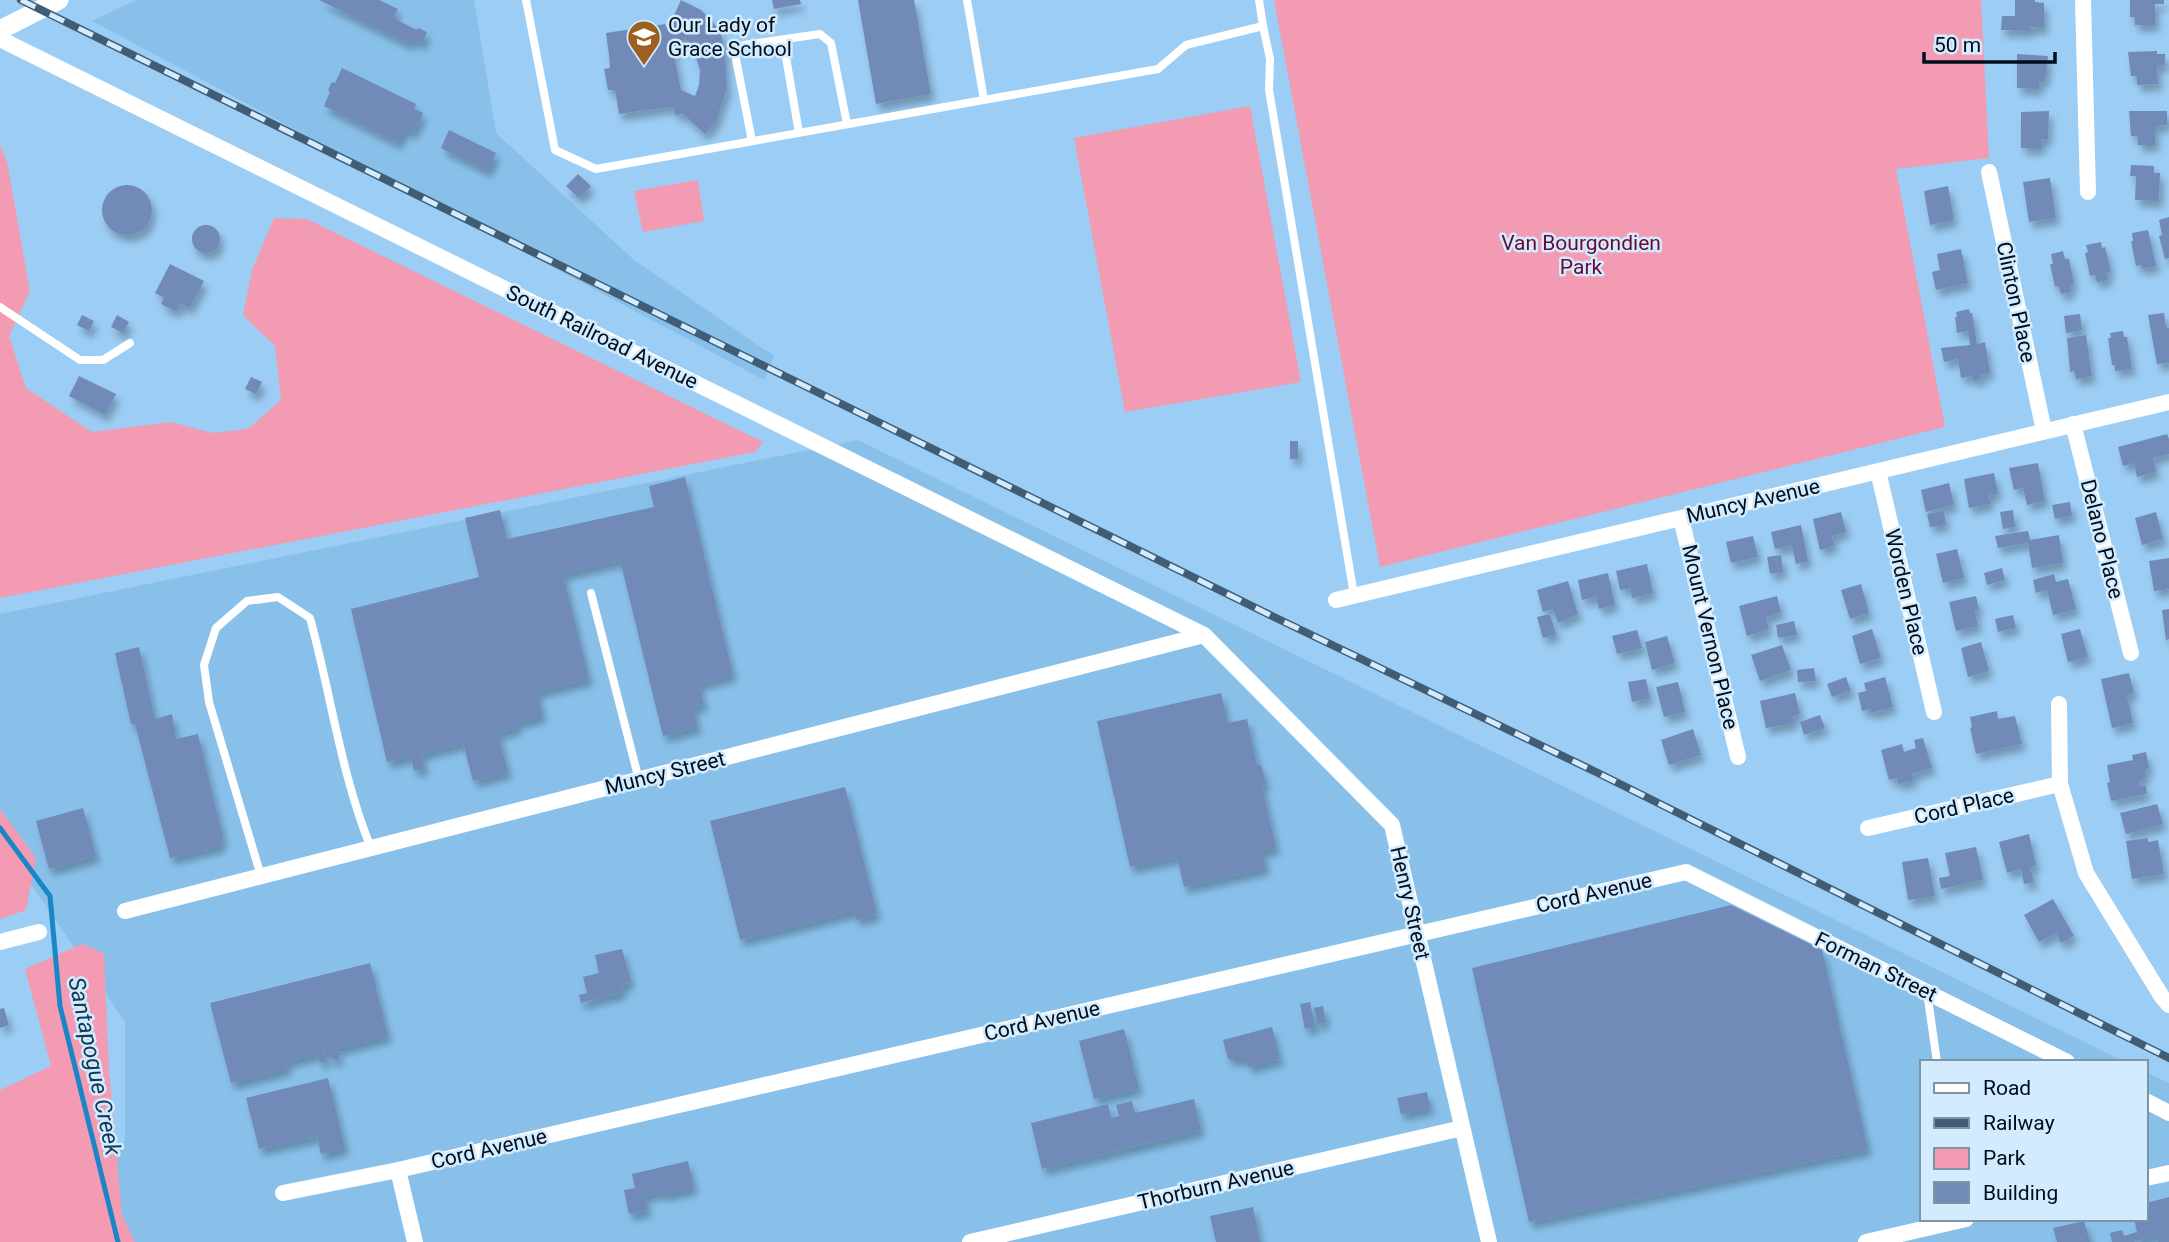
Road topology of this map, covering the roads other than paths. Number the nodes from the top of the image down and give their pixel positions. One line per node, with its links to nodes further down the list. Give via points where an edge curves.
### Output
1 (59, 0): 7 (street)
2 (526, 0): 13 (lane, via 555,150 596,169)
3 (967, 0): 10 (lane)
4 (1259, 0): 6 (lane)
5 (2082, 0): 15 (street)
6 (1263, 26): 10 (lane, via 1186,45 1158,69); 24 (lane, via 1270,59 1269,90)
7 (0, 30)
8 (0, 39): 26 (street, South Railroad Avenue)
9 (783, 40): 11 (lane, via 820,34 831,43); 12 (lane); 13 (lane, via 744,45 735,54)
10 (984, 100): 11 (lane)
11 (847, 124): 12 (lane)
12 (799, 133): 13 (lane)
13 (752, 141)
14 (1989, 172): 20 (street, Clinton Place)
15 (2088, 192)
16 (0, 307): 17 (lane, via 80,360 103,360)
17 (130, 343)
18 (2169, 401): 19 (street, Muncy Avenue)
19 (2073, 425): 20 (street, Muncy Avenue); 27 (street, Delano Place)
20 (2044, 431): 21 (street, Muncy Avenue)
21 (1878, 471): 22 (street, Muncy Avenue); 29 (street, Worden Place)
22 (1681, 518): 24 (street, Muncy Avenue); 30 (street, Mount Vernon Place)
23 (591, 593): 31 (lane)
24 (1354, 595): 25 (street, Muncy Avenue)
25 (1336, 600)
26 (1204, 635): 31 (street, Muncy Street); 39 (street, Henry Street, via 1392,825)
27 (2131, 653)
28 (2059, 704): 32 (street)
29 (1934, 712)
30 (1738, 757)
31 (639, 780): 34 (street, Muncy Street)
32 (2060, 784): 33 (street, Cord Place); 42 (street, via 2086,873)
33 (1868, 828)
34 (371, 848): 36 (street, Muncy Street); 36 (lane, via 349,780 310,618 278,597 247,601 216,628 204,666 209,702)
35 (1686, 872): 39 (street, Cord Avenue); 41 (street, Forman Street)
36 (261, 876): 37 (street, Muncy Street)
37 (125, 911)
38 (39, 932): 40 (street)
39 (1418, 935): 47 (street, Henry Street); 48 (street, Cord Avenue)
40 (0, 942)
41 (1927, 992): 43 (lane); 44 (street, Forman Street)
42 (2169, 1005)
43 (1937, 1060)
44 (2063, 1060)
45 (2148, 1102): 46 (street)
46 (2169, 1113)
47 (1462, 1128): 54 (street, Thorburn Avenue); 55 (street, Henry Street)
48 (398, 1170): 51 (street, Cord Avenue); 53 (street)
49 (2169, 1173): 50 (street)
50 (2148, 1178)
51 (283, 1194)
52 (1959, 1221): 56 (street)
53 (415, 1242)
54 (970, 1242)
55 (1489, 1242)
56 (1866, 1242)

